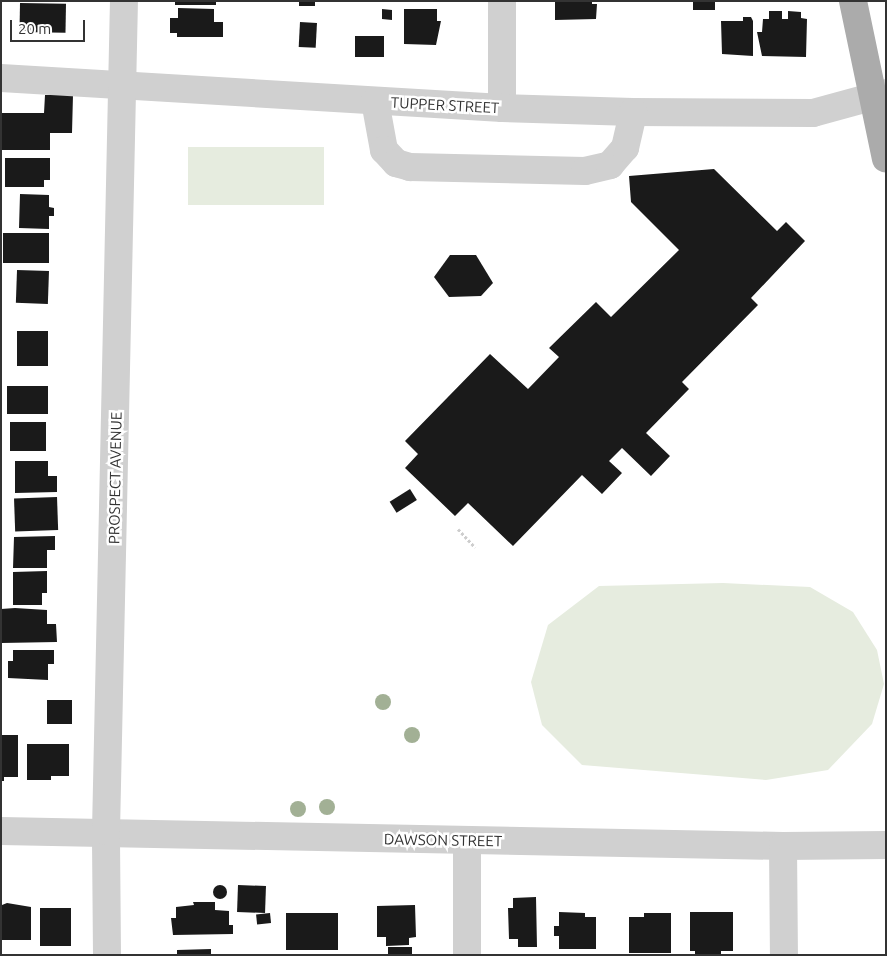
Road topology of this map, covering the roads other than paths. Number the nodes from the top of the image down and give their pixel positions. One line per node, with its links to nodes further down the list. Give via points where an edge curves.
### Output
1 (124, 1): 5 (street, PROSPECT AVENUE)
2 (502, 1): 8 (street)
3 (853, 1): 6 (main road)
4 (1, 78): 5 (street, TUPPER STREET)
5 (125, 84): 7 (street, TUPPER STREET); 12 (street, PROSPECT AVENUE)
6 (880, 94): 9 (street, TUPPER STREET, via 813,113); 10 (main road)
7 (374, 100): 8 (street, TUPPER STREET); 9 (street, via 384,150 396,163 410,167 585,171 610,164 625,148)
8 (502, 108): 9 (street, TUPPER STREET)
9 (633, 112)
10 (886, 159)
11 (1, 831): 12 (street, DAWSON STREET)
12 (106, 831): 13 (street, DAWSON STREET); 16 (street, PROSPECT AVENUE)
13 (467, 840): 14 (street, DAWSON STREET); 17 (street)
14 (783, 846): 15 (street, DAWSON STREET); 18 (street)
15 (886, 846)
16 (107, 955)
17 (467, 955)
18 (784, 955)

